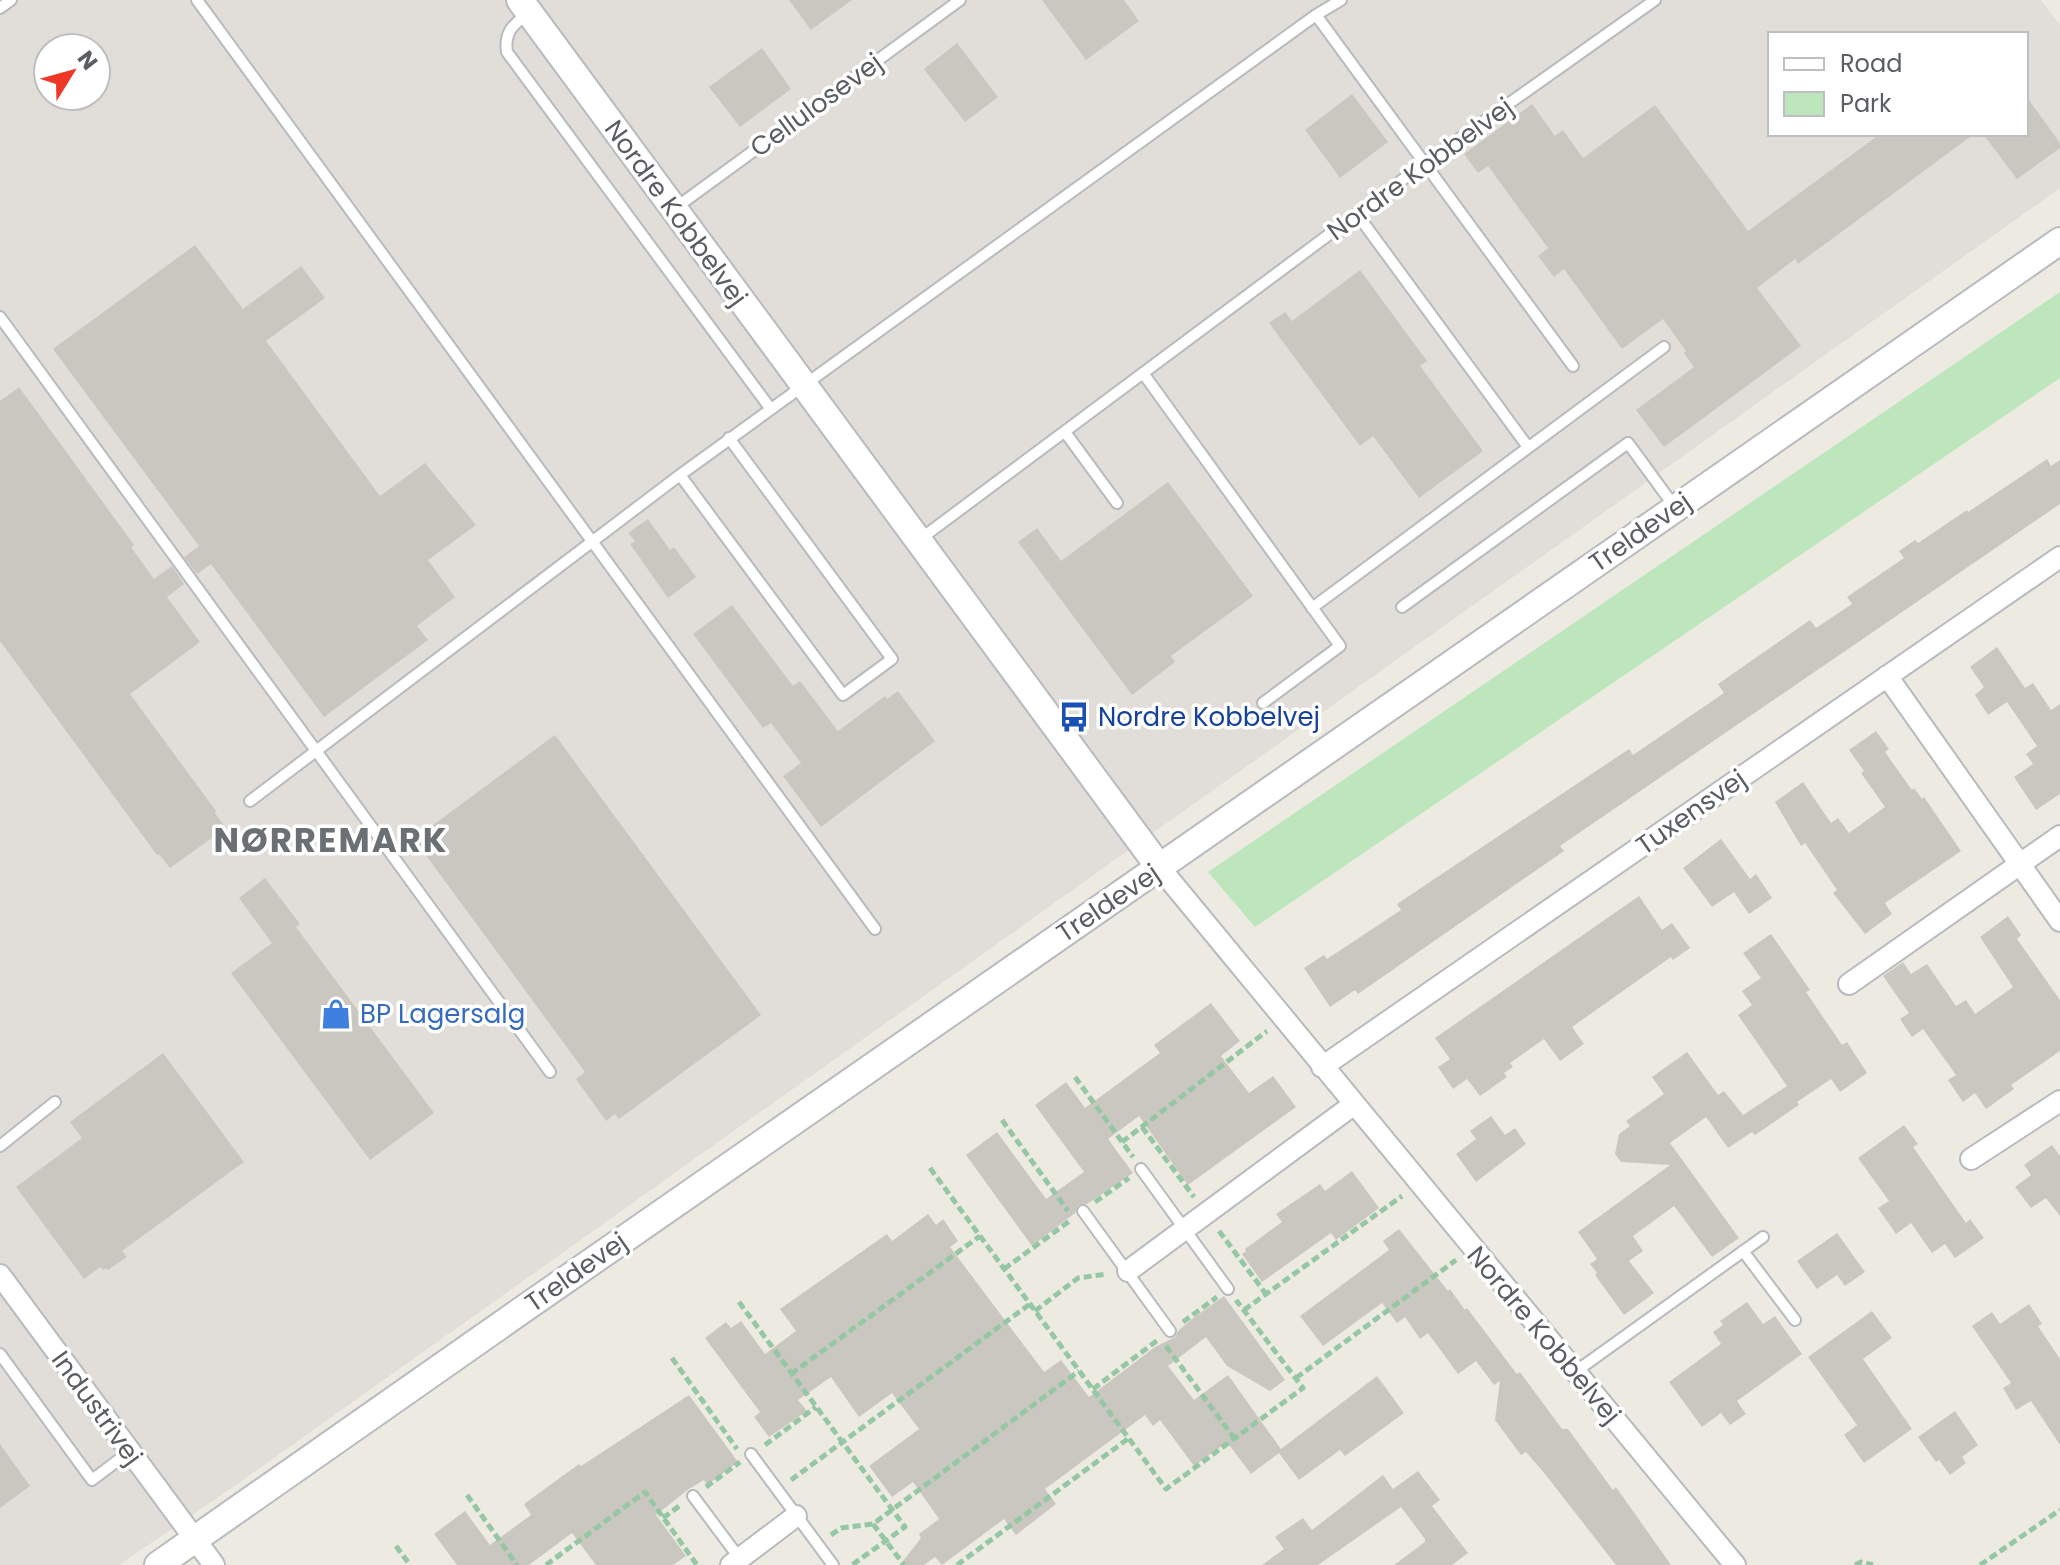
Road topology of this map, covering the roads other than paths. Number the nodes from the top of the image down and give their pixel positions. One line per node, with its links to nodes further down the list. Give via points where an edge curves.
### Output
1 (11, 0): 7 (lane)
2 (197, 0): 25 (lane)
3 (960, 0): 10 (lane, Cellulosevej)
4 (1341, 0): 8 (lane)
5 (1655, 0): 9 (lane, Nordre Kobbelvej)
6 (524, 6): 10 (street, Nordre Kobbelvej); 18 (lane, via 505,41 507,52)
7 (0, 8)
8 (1316, 15): 9 (lane); 17 (lane)
9 (1425, 163): 11 (lane, Nordre Kobbelvej); 15 (lane)
10 (673, 210): 17 (street, Nordre Kobbelvej)
11 (1357, 214): 16 (lane, Nordre Kobbelvej); 21 (lane)
12 (2060, 241): 24 (street, Treldevej)
13 (0, 317): 32 (lane)
14 (1664, 347): 21 (lane)
15 (1573, 366)
16 (1143, 373): 19 (lane, Nordre Kobbelvej); 29 (lane)
17 (802, 385): 18 (lane); 26 (street, Nordre Kobbelvej)
18 (770, 408): 20 (lane)
19 (1065, 432): 23 (lane); 26 (lane, Nordre Kobbelvej)
20 (729, 438): 22 (lane); 22 (lane, via 892,659 843,695)
21 (1528, 447): 29 (lane)
22 (680, 475): 25 (lane)
23 (1117, 503)
24 (1675, 508): 28 (lane, via 1628,443); 36 (street, Treldevej)
25 (592, 541): 32 (lane); 38 (lane)
26 (917, 541): 36 (street, Nordre Kobbelvej)
27 (2060, 557): 30 (street, Tuxensvej)
28 (1402, 607)
29 (1312, 608): 31 (lane, via 1340,646)
30 (1887, 676): 35 (street); 40 (street, Tuxensvej)
31 (1263, 703)
32 (316, 751): 33 (lane); 41 (lane)
33 (250, 801)
34 (2060, 836): 35 (street)
35 (2020, 864): 37 (street); 39 (street)
36 (1160, 868): 40 (street, Nordre Kobbelvej); 63 (street, Treldevej)
37 (2060, 921)
38 (875, 929)
39 (1849, 984)
40 (1322, 1067): 44 (street, Nordre Kobbelvej)
41 (550, 1072)
42 (2060, 1101): 46 (street)
43 (55, 1102): 45 (lane)
44 (1353, 1105): 49 (street); 58 (street, Nordre Kobbelvej)
45 (0, 1146)
46 (1971, 1159)
47 (1141, 1169): 49 (lane)
48 (1083, 1211): 52 (lane)
49 (1185, 1230): 52 (street); 54 (lane)
50 (1763, 1237): 51 (lane)
51 (1743, 1251): 55 (lane); 58 (lane)
52 (1128, 1271): 56 (lane)
53 (0, 1275): 59 (street, Industrivej)
54 (1228, 1289)
55 (1795, 1320)
56 (1170, 1331)
57 (0, 1354): 59 (lane, via 92,1480)
58 (1575, 1372): 68 (street, Nordre Kobbelvej)
59 (129, 1452): 63 (street, Industrivej)
60 (748, 1457): 62 (lane)
61 (693, 1496): 64 (lane)
62 (796, 1516): 64 (street); 67 (lane)
63 (195, 1539): 65 (street, Treldevej); 66 (street, Industrivej)
64 (738, 1563)
65 (158, 1565)
66 (214, 1565)
67 (833, 1565)
68 (1735, 1565)

